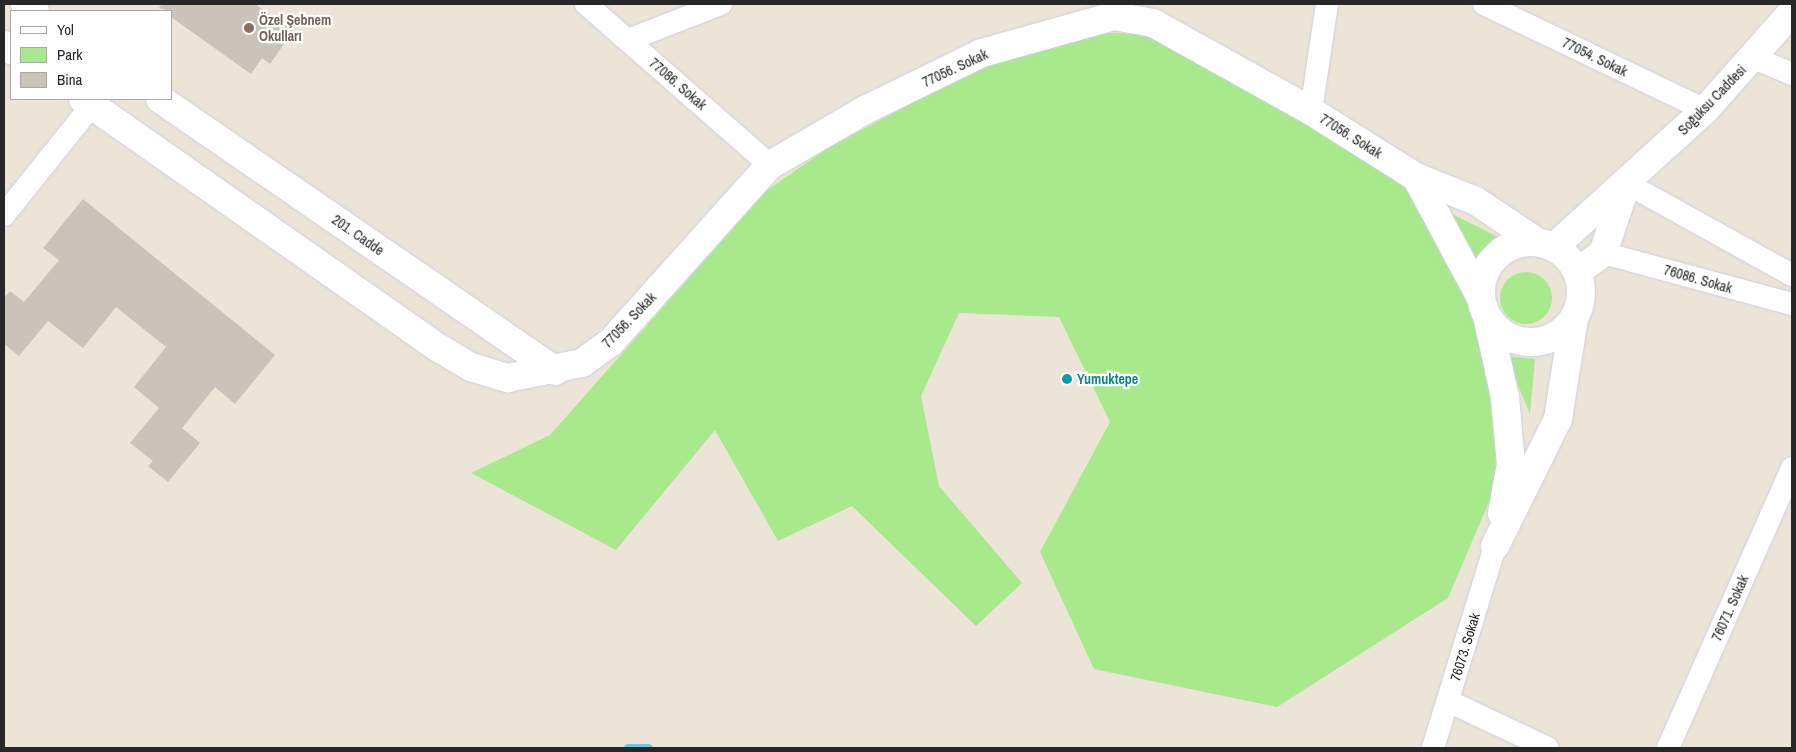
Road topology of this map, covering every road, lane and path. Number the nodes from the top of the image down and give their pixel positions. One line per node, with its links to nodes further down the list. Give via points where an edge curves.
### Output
1 (586, 4): 7 (street, 77086. Sokak)
2 (722, 4): 7 (street)
3 (1327, 4): 13 (street)
4 (1484, 4): 12 (street, 77054. Sokak)
5 (1111, 10): 13 (street, 77056. Sokak, via 1153,23); 14 (street, 77056. Sokak, via 982,54 865,110)
6 (1792, 12): 8 (street, Soğuksu Caddesi)
7 (628, 40): 14 (street, 77086. Sokak)
8 (1752, 57): 9 (street); 12 (street, Soğuksu Caddesi)
9 (1792, 74)
10 (161, 100): 25 (street, 201. Cadde)
11 (88, 102): 17 (street); 25 (street, 77056. Sokak, via 439,348 471,366 508,378)
12 (1705, 110): 16 (street, Soğuksu Caddesi)
13 (1311, 111): 15 (street, 77056. Sokak)
14 (770, 165): 25 (street, 77056. Sokak, via 612,342 582,363)
15 (1416, 177): 18 (street, 77056. Sokak, via 1476,201); 23 (street)
16 (1626, 183): 18 (street, Soğuksu Caddesi); 19 (street); 21 (street)
17 (4, 215)
18 (1545, 245): 20 (street); 23 (street, via 1512,246 1491,262 1482,279)
19 (1603, 253): 20 (street); 22 (street, 76086. Sokak)
20 (1577, 272): 24 (street, via 1581,287)
21 (1792, 275)
22 (1792, 304)
23 (1484, 307): 24 (street, via 1499,331 1516,340 1535,342 1550,338); 27 (street, via 1505,398 1511,464)
24 (1574, 318): 27 (street, via 1558,419)
25 (556, 371)
26 (1792, 468): 31 (street, 76071. Sokak)
27 (1495, 546): 28 (street, 76073. Sokak)
28 (1448, 701): 29 (street, 76073. Sokak); 30 (street)
29 (1433, 748)
30 (1548, 748)
31 (1668, 748)

